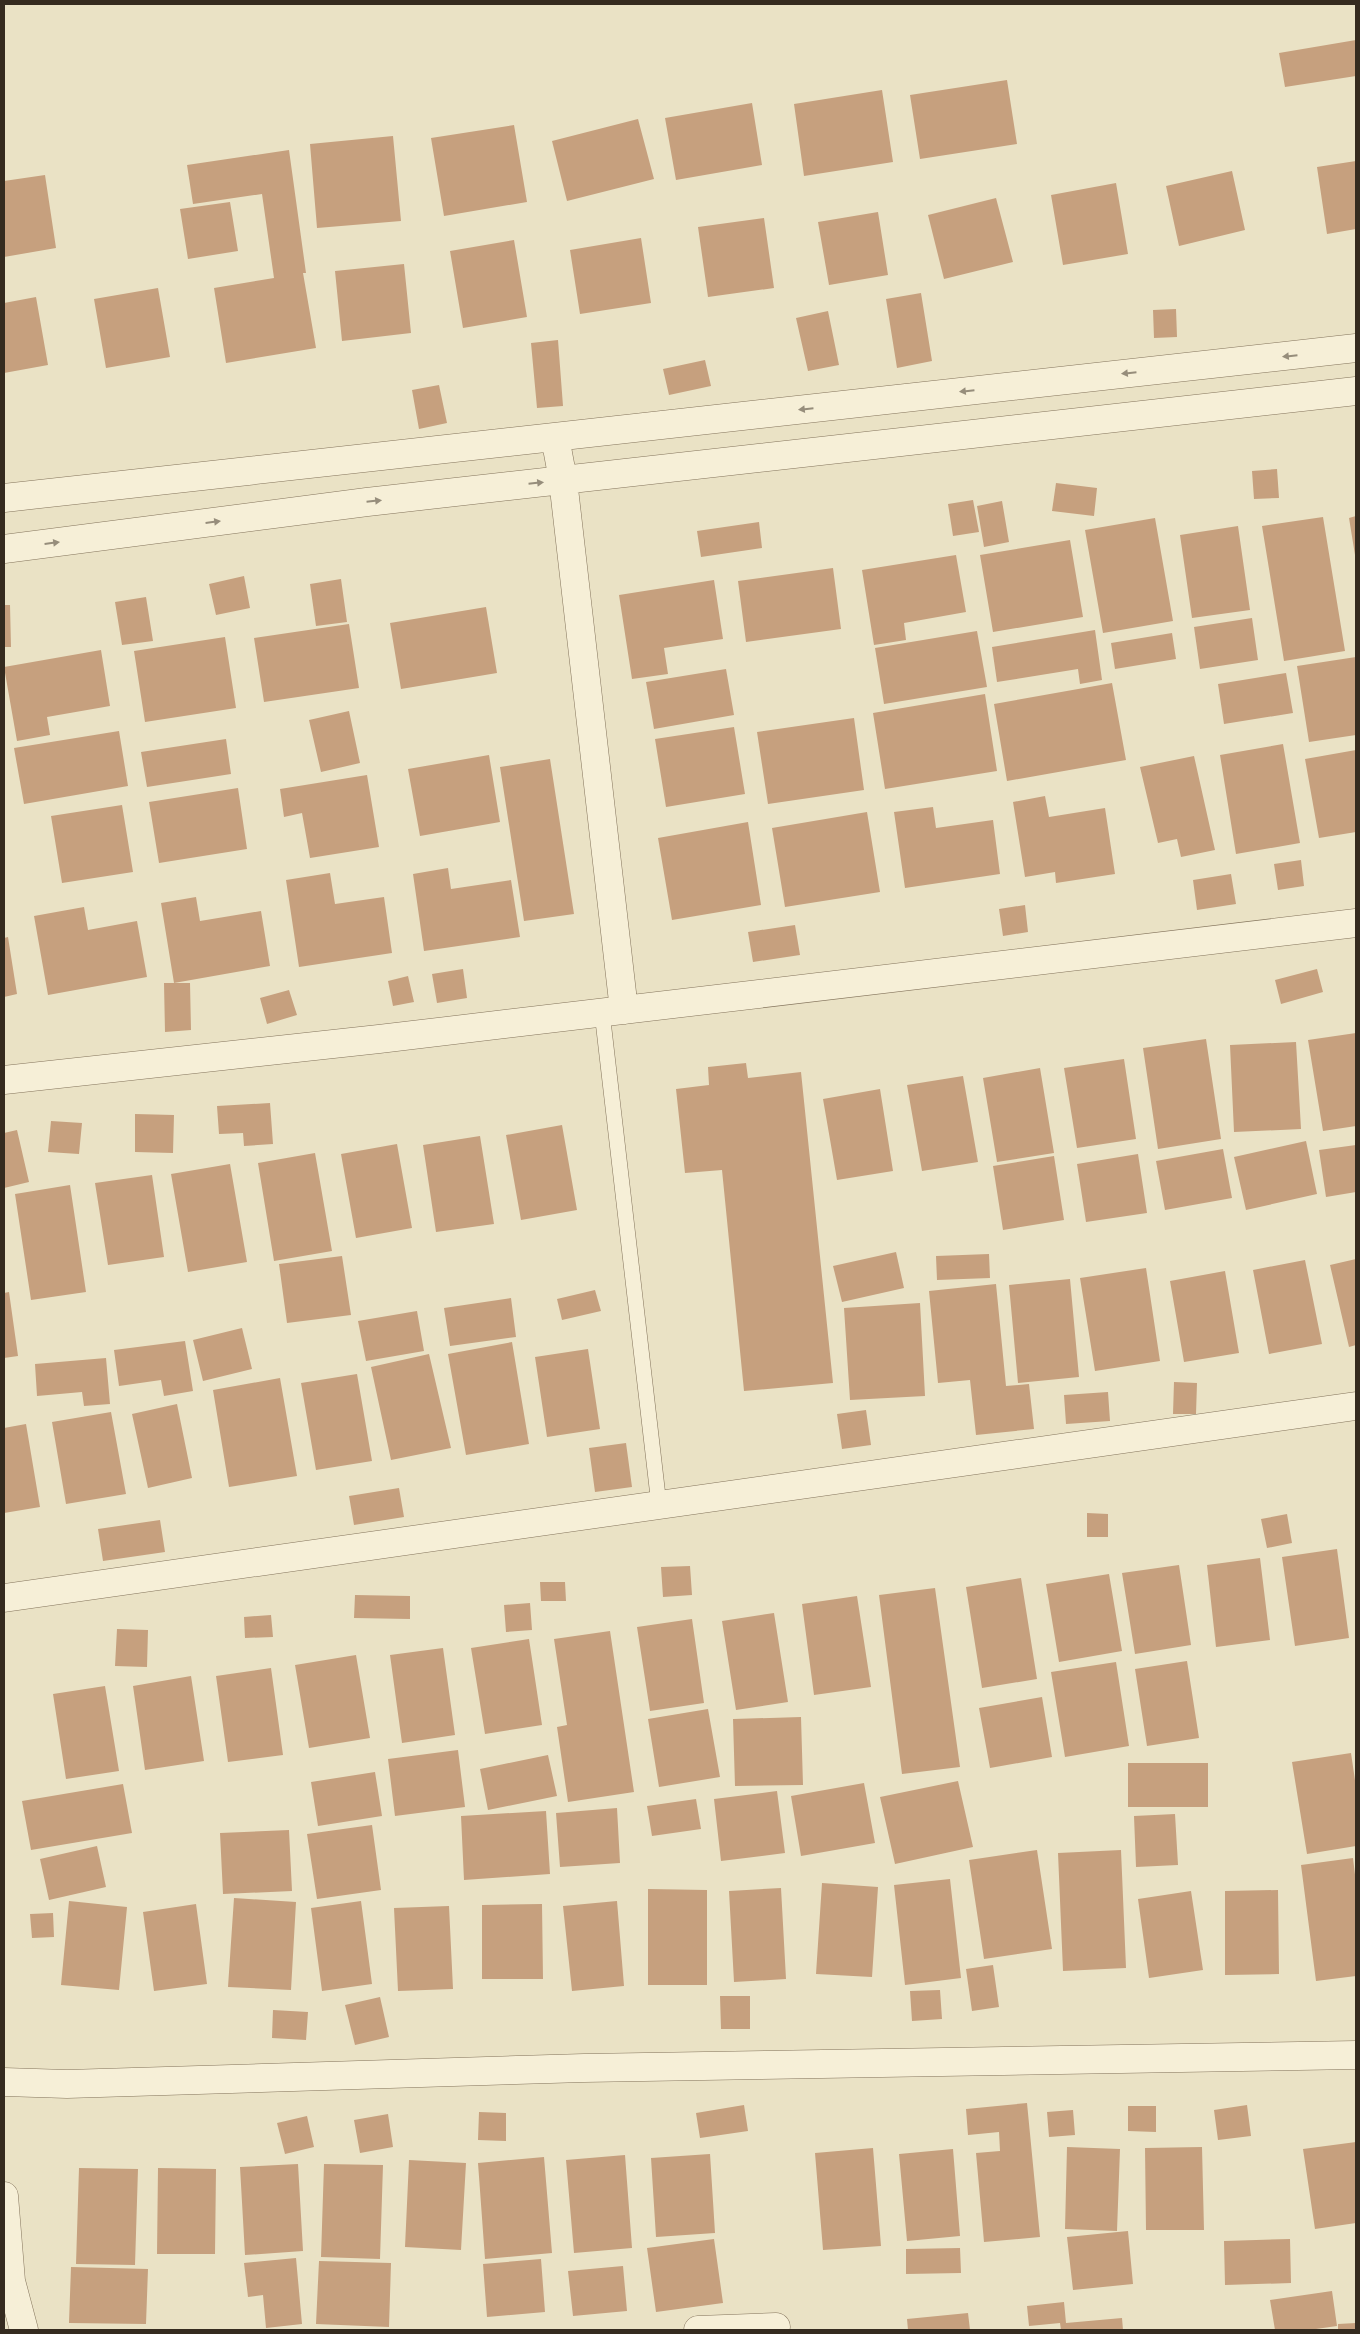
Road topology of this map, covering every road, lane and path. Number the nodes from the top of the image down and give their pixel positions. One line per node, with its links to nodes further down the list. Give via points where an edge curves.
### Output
1 (1356, 348): 2 (street)
2 (1329, 351): 4 (street); 5 (street, one-way to 5)
3 (1356, 391): 4 (street)
4 (1328, 395): 6 (street)
5 (555, 436): 6 (street); 7 (street)
6 (563, 480): 8 (street, one-way to 6); 10 (street)
7 (4, 498)
8 (4, 549)
9 (1356, 923): 10 (street)
10 (613, 1011): 11 (street); 13 (lane)
11 (4, 1080)
12 (1356, 1406): 13 (street)
13 (660, 1505): 14 (street)
14 (4, 1598)
15 (1356, 2055): 16 (street, via 584,2068 67,2084)
16 (4, 2082)
17 (4, 2196): 19 (street, via 11,2281)
18 (776, 2327): 20 (street)
19 (24, 2330)
20 (698, 2330)

